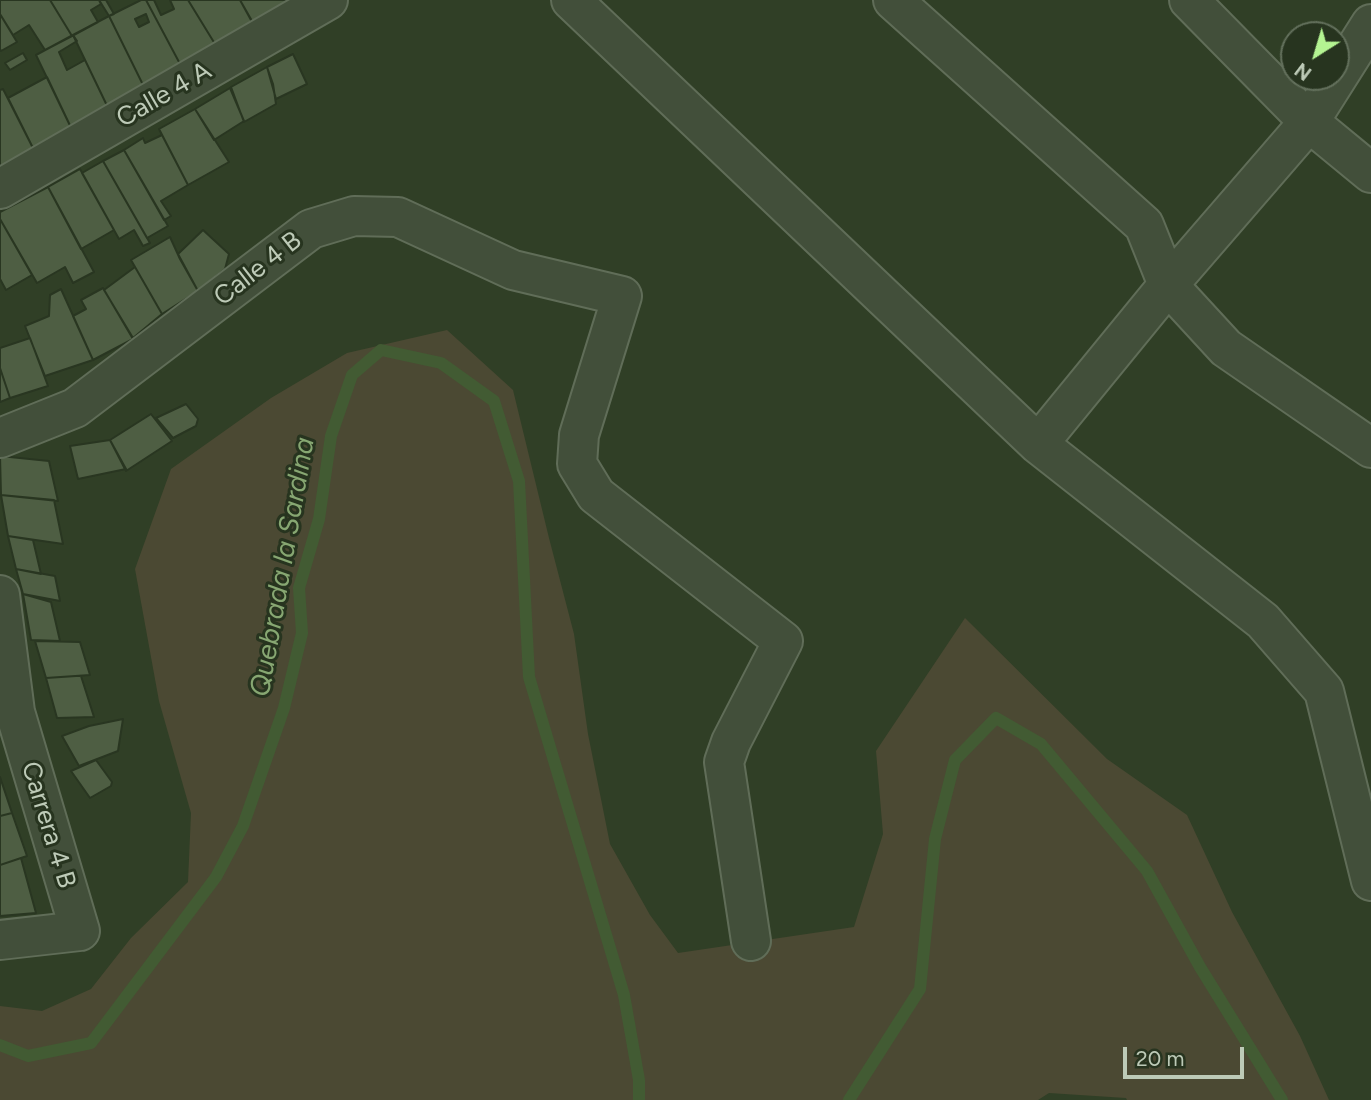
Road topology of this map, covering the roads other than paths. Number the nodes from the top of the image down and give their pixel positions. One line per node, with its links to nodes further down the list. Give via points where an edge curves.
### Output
1 (328, 0): 8 (street, Calle 4 A)
2 (571, 0): 11 (street)
3 (893, 0): 9 (street, via 1144,225)
4 (1189, 0): 6 (street)
5 (1371, 24): 6 (street)
6 (1309, 122): 7 (street); 9 (street)
7 (1371, 173)
8 (0, 189)
9 (1168, 285): 11 (street); 12 (street, via 1226,348)
10 (0, 438): 16 (street, Calle 4 B, via 75,408 311,229 354,216 398,217 513,270 622,296 579,435 577,464 596,495 783,641 724,762)
11 (1038, 444): 14 (street, via 1263,621 1324,691)
12 (1371, 448)
13 (0, 595): 15 (street, Carrera 4 B, via 15,712 80,931)
14 (1371, 881)
15 (0, 940)
16 (751, 941)

